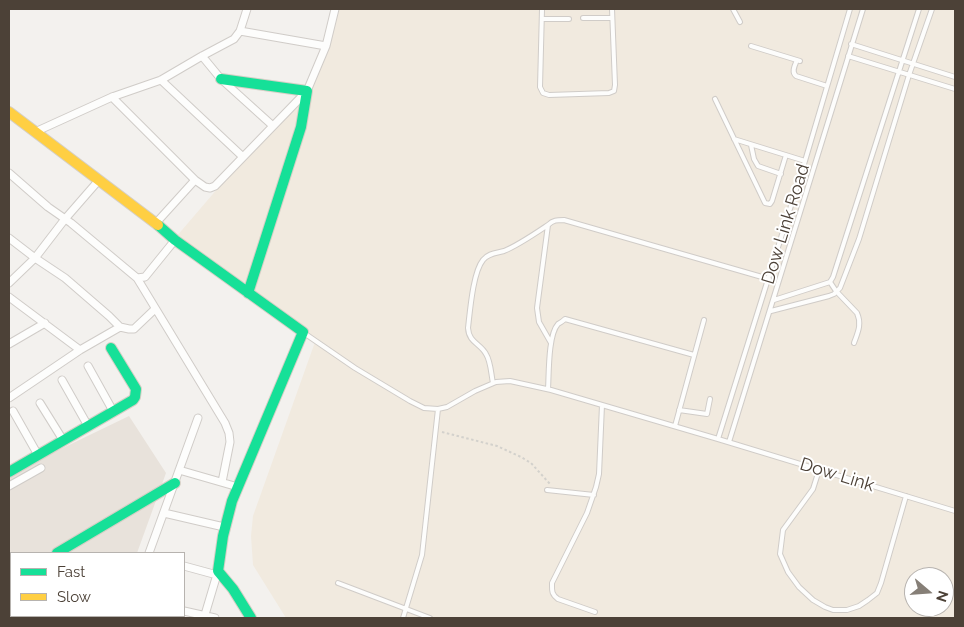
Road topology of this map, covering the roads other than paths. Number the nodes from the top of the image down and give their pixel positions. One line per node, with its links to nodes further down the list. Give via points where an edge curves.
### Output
1 (247, 9): 15 (street)
2 (335, 9): 17 (street)
3 (542, 9): 12 (lane)
4 (612, 9): 11 (lane)
5 (733, 9): 14 (lane)
6 (850, 9): 25 (lane, Dow Link Road)
7 (862, 9): 16 (lane, Dow Link Road)
8 (919, 9): 21 (lane)
9 (932, 9): 22 (lane)
10 (583, 18): 11 (lane)
11 (612, 18): 12 (lane, via 614,91 549,95 540,88)
12 (542, 19): 13 (lane)
13 (569, 19)
14 (740, 22)
15 (240, 31): 17 (street); 19 (street, via 234,39)
16 (851, 44): 20 (lane, Dow Link Road); 21 (lane)
17 (326, 46): 32 (street)
18 (751, 46): 30 (lane, via 798,60 793,71 796,76)
19 (202, 56): 27 (street); 28 (street)
20 (848, 56): 23 (lane); 29 (lane, Dow Link Road)
21 (902, 60): 22 (lane); 23 (lane)
22 (914, 63): 24 (lane); 26 (lane)
23 (898, 72): 24 (lane); 55 (lane)
24 (909, 75): 31 (lane); 57 (lane, via 859,239 842,284)
25 (829, 77): 29 (lane); 30 (lane, Dow Link Road)
26 (955, 77)
27 (221, 79): 32 (street); 36 (street)
28 (161, 80): 33 (street); 41 (street)
29 (840, 82): 60 (lane, Dow Link Road)
30 (827, 86): 42 (lane, Dow Link Road)
31 (955, 89)
32 (307, 91): 36 (street); 58 (street, via 301,127)
33 (112, 97): 37 (street); 46 (street)
34 (715, 99): 38 (lane)
35 (9, 112): 37 (street)
36 (273, 126): 41 (street)
37 (35, 132): 45 (street)
38 (734, 140): 39 (lane); 44 (lane, via 765,203 772,201)
39 (751, 145): 40 (lane); 44 (lane, via 758,166)
40 (786, 155): 42 (lane); 44 (lane)
41 (243, 157): 46 (street, via 215,186 205,187)
42 (805, 161): 54 (lane, Dow Link Road)
43 (9, 174): 47 (street)
44 (781, 174)
45 (99, 180): 47 (street); 48 (street)
46 (195, 180): 48 (street)
47 (65, 219): 52 (street); 53 (street)
48 (156, 223): 51 (street)
49 (548, 226): 54 (lane, via 556,220 564,220); 67 (lane, via 537,308 539,322); 75 (lane, via 506,250 484,258 476,273 468,334 486,354)
50 (9, 238): 52 (street)
51 (175, 240): 53 (street, via 146,277); 58 (street)
52 (34, 258): 56 (street); 65 (street, via 65,278)
53 (137, 278): 61 (street)
54 (769, 279): 88 (lane, Dow Link Road)
55 (830, 282): 57 (lane); 60 (lane, Dow Link Road)
56 (9, 284)
57 (836, 291): 62 (lane); 68 (lane, via 859,318 860,326)
58 (248, 293): 66 (street)
59 (9, 297): 64 (street)
60 (774, 300): 62 (lane, Dow Link Road)
61 (155, 309): 65 (street, via 134,329); 96 (street, via 230,433)
62 (770, 311): 90 (lane, Dow Link Road)
63 (704, 320): 72 (lane)
64 (45, 323): 69 (street); 71 (street)
65 (120, 327): 71 (street)
66 (303, 332): 81 (lane, via 410,402); 99 (street)
67 (551, 343): 72 (lane, via 558,324 565,319); 76 (lane)
68 (854, 343)
69 (9, 344)
70 (111, 348): 84 (street, via 136,389 133,400)
71 (80, 350): 77 (street)
72 (694, 355): 83 (lane)
73 (88, 366): 84 (street)
74 (62, 380): 86 (street)
75 (493, 383): 76 (lane, Dow Link, via 510,381); 81 (lane)
76 (548, 389): 80 (lane, Dow Link)
77 (9, 398)
78 (710, 398): 83 (lane, via 707,414)
79 (40, 403): 89 (street)
80 (602, 405): 87 (lane, Dow Link); 101 (lane, via 599,474)
81 (438, 409): 111 (lane, via 422,555)
82 (13, 410): 91 (street)
83 (679, 410): 87 (lane)
84 (114, 411): 86 (street)
85 (198, 418): 93 (street)
86 (88, 426): 89 (street)
87 (675, 426): 88 (lane, Dow Link)
88 (718, 439): 90 (lane, Dow Link)
89 (63, 440): 91 (street)
90 (729, 442): 94 (lane, Dow Link)
91 (38, 455): 95 (street)
92 (41, 468): 98 (street)
93 (179, 470): 96 (street); 97 (street)
94 (819, 470): 102 (lane, Dow Link); 102 (lane, via 813,489 783,530 780,554 799,587 813,600 834,610 859,606 877,593)
95 (9, 471)
96 (222, 482): 99 (street)
97 (175, 483): 104 (street); 106 (street)
98 (9, 486)
99 (238, 487): 105 (street)
100 (547, 490): 101 (lane)
101 (594, 495): 113 (lane, via 554,576 552,588 558,599)
102 (906, 496): 103 (lane, Dow Link)
103 (955, 511)
104 (164, 513): 105 (street); 107 (street)
105 (224, 527): 109 (street)
106 (61, 552)
107 (149, 552)
108 (185, 566): 109 (street)
109 (218, 573): 114 (street); 116 (street, via 233,589)
110 (338, 583): 111 (lane)
111 (406, 610): 117 (lane); 118 (lane)
112 (185, 611): 114 (street)
113 (595, 612)
114 (205, 617): 115 (street)
115 (215, 618)
116 (251, 618)
117 (403, 618)
118 (430, 618)

